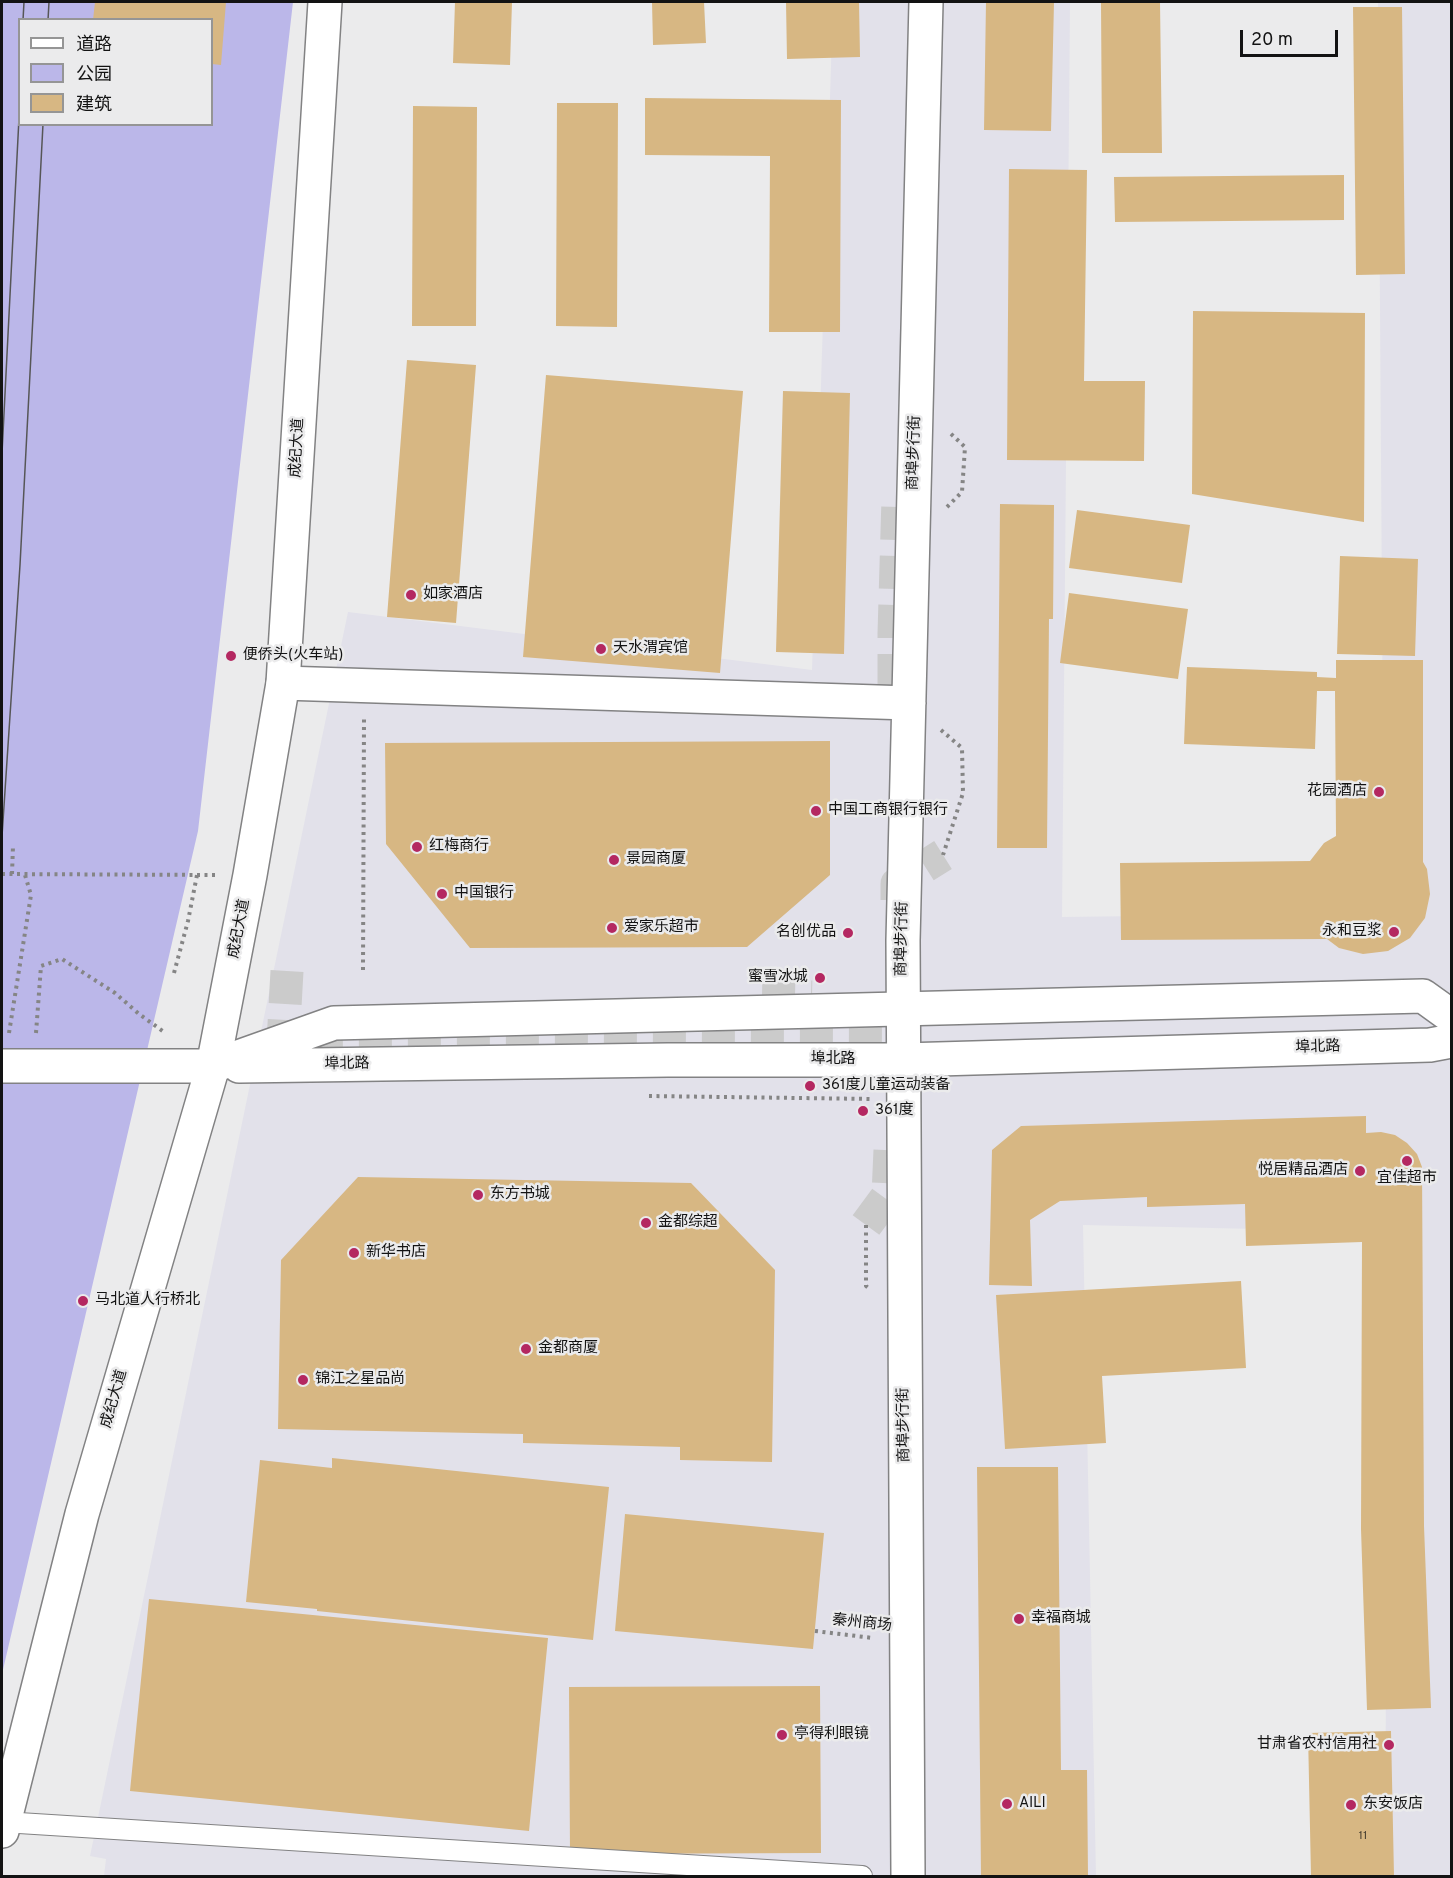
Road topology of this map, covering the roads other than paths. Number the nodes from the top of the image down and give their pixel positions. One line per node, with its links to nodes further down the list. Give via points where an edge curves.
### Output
1 (325, 2): 3 (main road, 成纪大道)
2 (926, 2): 4 (main road, 商埠步行街)
3 (283, 683): 4 (main road); 10 (main road, 成纪大道)
4 (909, 703): 5 (main road, 商埠步行街)
5 (903, 1009): 6 (main road, via 1422,996); 8 (main road, 商埠步行街); 10 (main road, via 334,1023)
6 (1452, 1017)
7 (1452, 1041): 8 (main road, 埠北路, via 1418,1046)
8 (903, 1060): 10 (main road, 埠北路); 13 (main road, 商埠步行街)
9 (2, 1066): 10 (main road, 埠北路)
10 (213, 1066): 11 (main road, 成纪大道, via 81,1514)
11 (2, 1827): 12 (lane)
12 (862, 1876)
13 (908, 1876)

